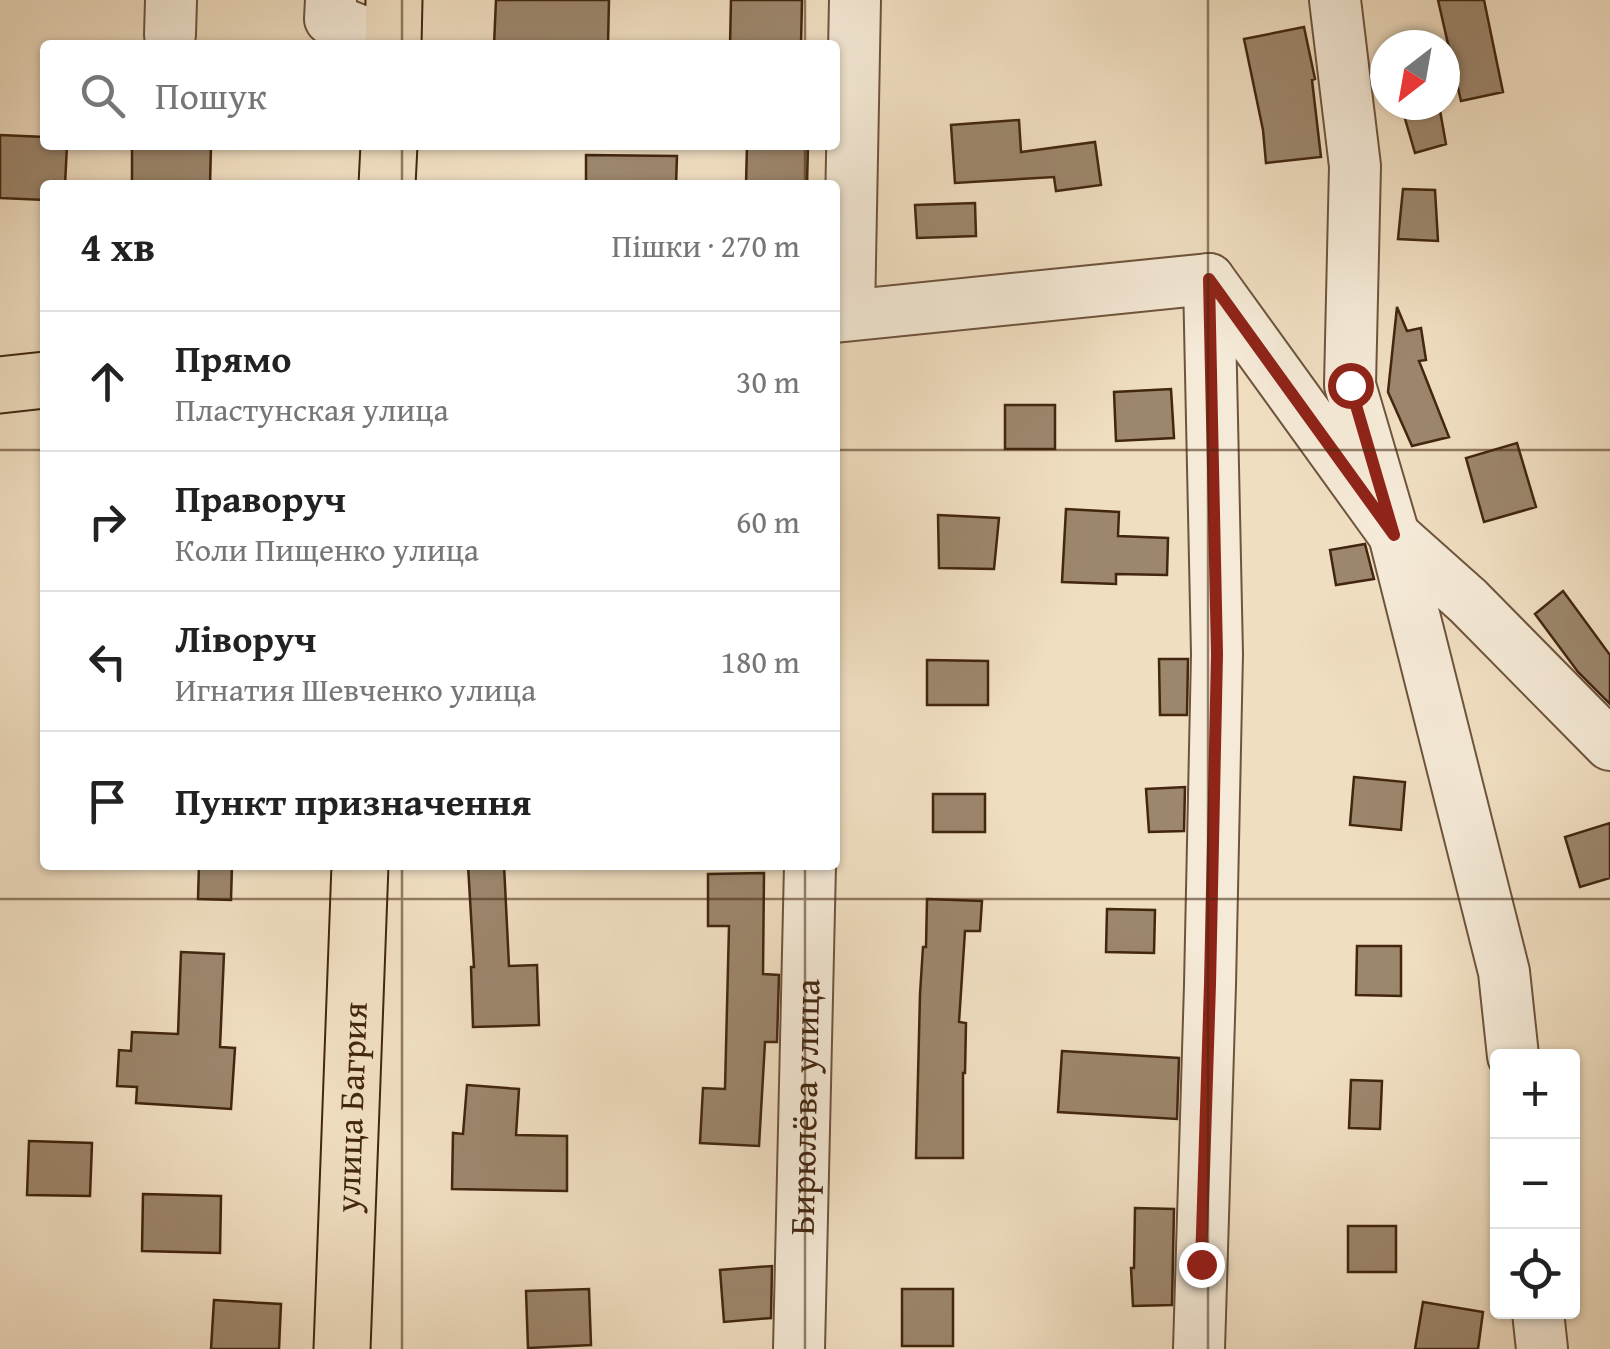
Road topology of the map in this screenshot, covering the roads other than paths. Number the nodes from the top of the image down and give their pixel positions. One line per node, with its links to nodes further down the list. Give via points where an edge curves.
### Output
1 (331, 0): 4 (street, via 330,18)
2 (855, 0): 8 (street)
3 (1336, 0): 11 (street, via 1355,166 1350,385)
4 (393, 29)
5 (388, 150): 6 (main road)
6 (387, 180)
7 (1209, 279): 8 (street); 11 (street); 19 (street, via 1217,654)
8 (842, 316)
9 (40, 380): 10 (main road)
10 (0, 384)
11 (1394, 535): 12 (street); 15 (street, via 1504,972)
12 (1610, 744)
13 (360, 870): 17 (main road, улица Багрия)
14 (810, 870): 18 (street, Бирюлёва улица)
15 (1512, 1049)
16 (1539, 1319): 20 (street)
17 (342, 1349)
18 (799, 1349)
19 (1198, 1349)
20 (1542, 1349)

